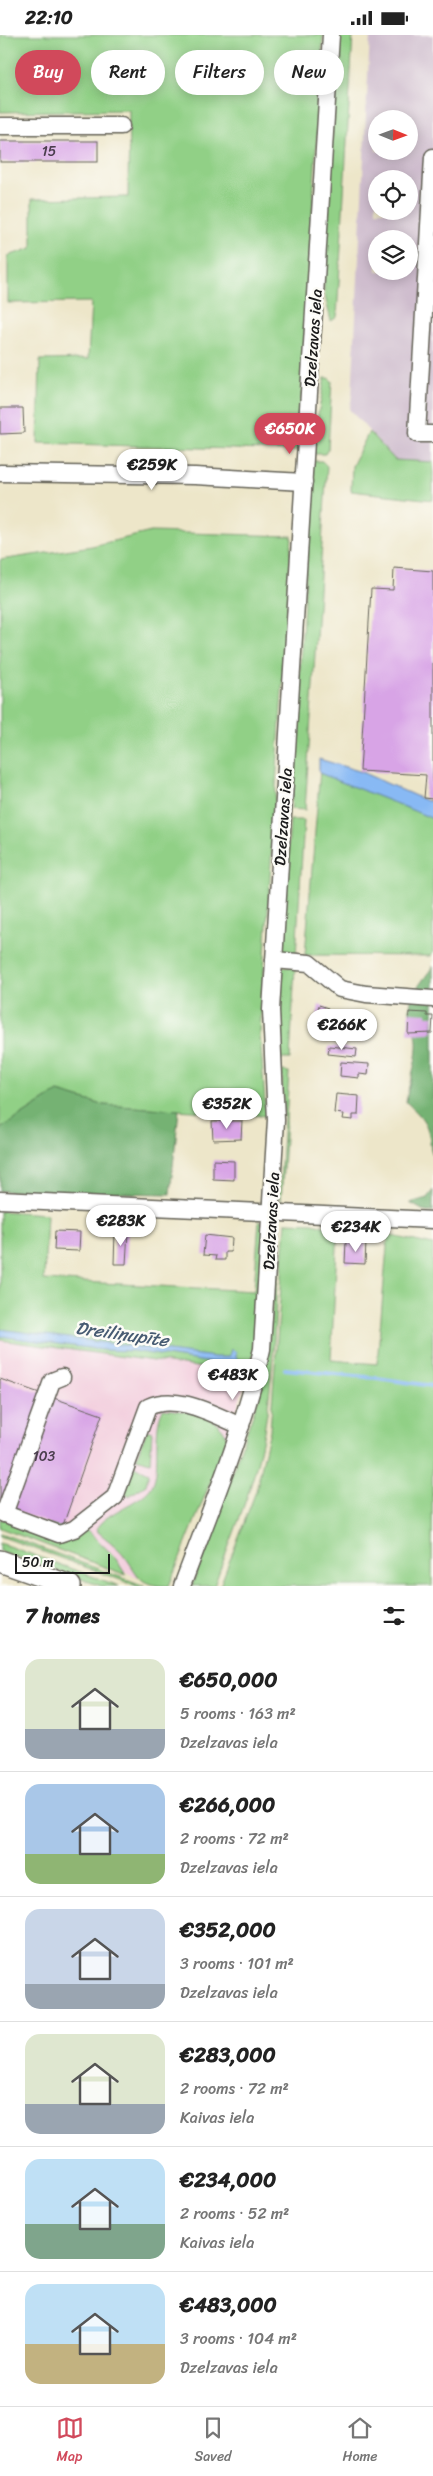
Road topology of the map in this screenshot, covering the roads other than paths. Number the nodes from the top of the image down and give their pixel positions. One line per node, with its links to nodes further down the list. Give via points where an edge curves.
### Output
1 (331, 35): 7 (street, Dzelzavas iela)
2 (0, 126): 3 (street)
3 (121, 126)
4 (433, 157): 5 (street, via 417,433)
5 (433, 435)
6 (0, 473): 7 (street, via 195,476)
7 (304, 482): 8 (street, Dzelzavas iela)
8 (274, 960): 9 (street, via 309,963 340,989 399,998); 11 (street, Dzelzavas iela, via 271,1010 276,1120)
9 (433, 999)
10 (0, 1200): 11 (street)
11 (272, 1212): 12 (street); 14 (street, Dzelzavas iela, via 262,1349)
12 (433, 1220)
13 (62, 1377): 15 (street, via 52,1381)
14 (241, 1426): 15 (street, via 187,1404 156,1403 148,1407 115,1497 98,1512 74,1529 59,1534); 18 (street, Dzelzavas iela)
15 (2, 1513)
16 (0, 1561): 17 (main road)
17 (70, 1586)
18 (182, 1586)

